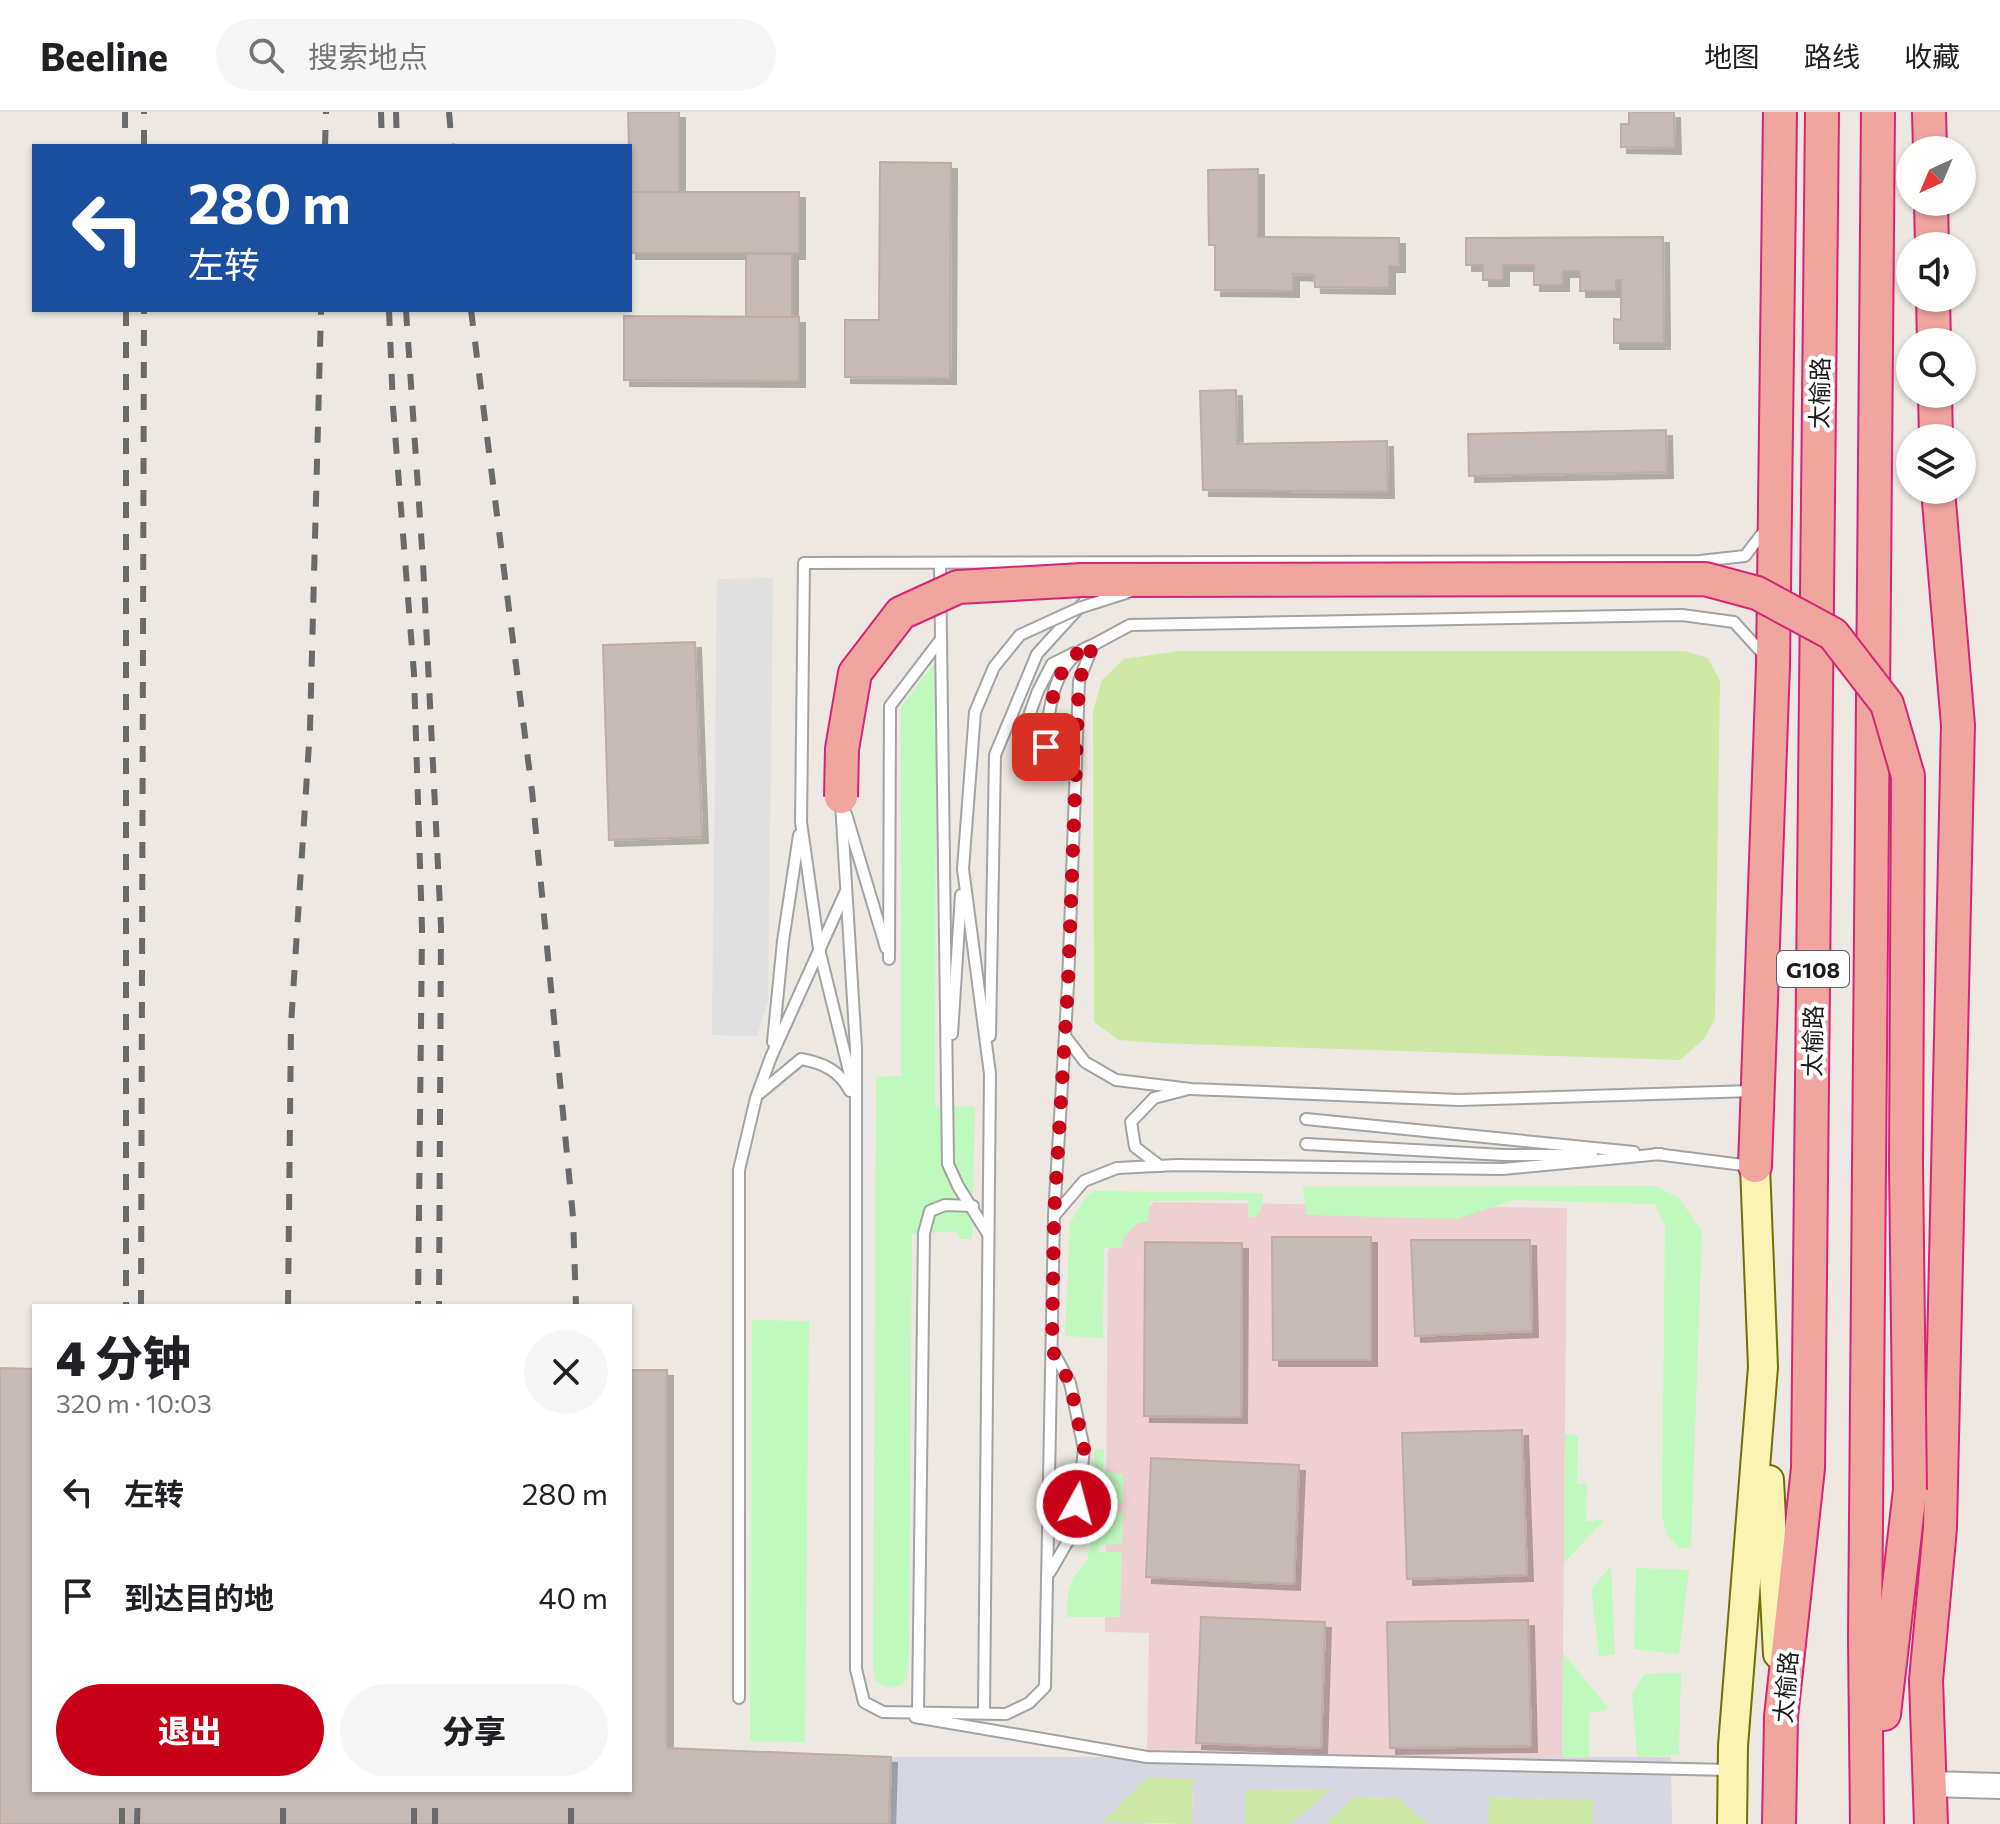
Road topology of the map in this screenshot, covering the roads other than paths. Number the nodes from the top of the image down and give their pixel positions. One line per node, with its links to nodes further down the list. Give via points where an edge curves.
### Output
1 (1780, 112): 8 (highway)
2 (1819, 112): 8 (highway); 50 (highway, 太榆路 / G108, via 1808,1468)
3 (1878, 112): 7 (highway, G108)
4 (1892, 112): 7 (highway)
5 (1929, 112): 6 (highway)
6 (1930, 136)
7 (1877, 169): 56 (highway, G108, via 1865,1638)
8 (1776, 427): 10 (highway)
9 (1939, 504): 45 (highway, via 1958,725 1940,1528)
10 (1775, 516): 11 (lane, via 1745,556 1700,561); 17 (highway)
11 (1119, 562): 12 (lane); 27 (lane, via 1037,654 995,755)
12 (940, 563): 14 (lane); 21 (lane, via 804,563)
13 (1165, 580): 20 (highway, bridge, via 958,587 901,613 855,673 842,749); 22 (lane, bridge, via 1079,608 1020,635 994,667 975,712); 43 (highway, bridge, via 1705,579 1757,593 1833,634 1887,704 1908,776)
14 (941, 639): 20 (lane, via 890,706 889,959); 32 (lane)
15 (1093, 645): 16 (lane); 17 (lane, via 1130,625 1682,615 1734,622); 25 (lane, via 1079,681)
16 (1077, 651): 18 (lane, via 1052,664 1038,691 1026,724); 19 (lane, via 1050,704)
17 (1773, 665): 29 (highway)
18 (1024, 768)
19 (1044, 769)
20 (841, 797): 23 (lane)
21 (801, 822): 24 (lane); 26 (lane)
22 (963, 869): 27 (lane); 32 (lane)
23 (846, 891): 24 (lane); 31 (lane)
24 (819, 949): 26 (lane); 31 (lane)
25 (1065, 1036): 28 (lane, via 1085,1062 1116,1080); 39 (lane)
26 (771, 1057): 30 (lane)
27 (990, 1074): 40 (lane)
28 (1191, 1089): 29 (lane, via 1459,1100); 36 (lane, via 1154,1098 1131,1122 1135,1147)
29 (1758, 1091): 37 (highway)
30 (756, 1098): 31 (lane, via 801,1059 825,1063); 46 (lane, via 739,1170)
31 (856, 1101): 47 (lane, via 856,1669 864,1702)
32 (947, 1113): 38 (lane, via 948,1164)
33 (1306, 1119): 35 (lane)
34 (1306, 1144): 35 (lane, via 1504,1155)
35 (1661, 1154): 36 (lane, via 1503,1169); 37 (lane)
36 (1160, 1166): 39 (lane, via 1117,1168 1084,1181)
37 (1755, 1166): 42 (main road)
38 (973, 1206): 40 (lane); 48 (lane, via 945,1205 930,1211 924,1233)
39 (1054, 1216): 41 (lane)
40 (988, 1234): 49 (lane)
41 (1052, 1350): 44 (lane); 44 (lane, via 1070,1383 1084,1449 1075,1529)
42 (1763, 1367): 50 (main road); 51 (main road)
43 (1910, 1490): 45 (highway); 56 (highway)
44 (1049, 1574): 49 (lane, via 1045,1687 1029,1703 1006,1714)
45 (1926, 1680): 52 (highway)
46 (739, 1698)
47 (883, 1712): 48 (lane); 51 (lane, via 1147,1757)
48 (918, 1712): 49 (lane)
49 (984, 1713)
50 (1781, 1717): 55 (highway, 太榆路 / G108)
51 (1733, 1770): 54 (main road)
52 (1930, 1784): 53 (street); 57 (highway)
53 (2000, 1786)
54 (1732, 1824)
55 (1779, 1824)
56 (1870, 1824)
57 (1931, 1824)

